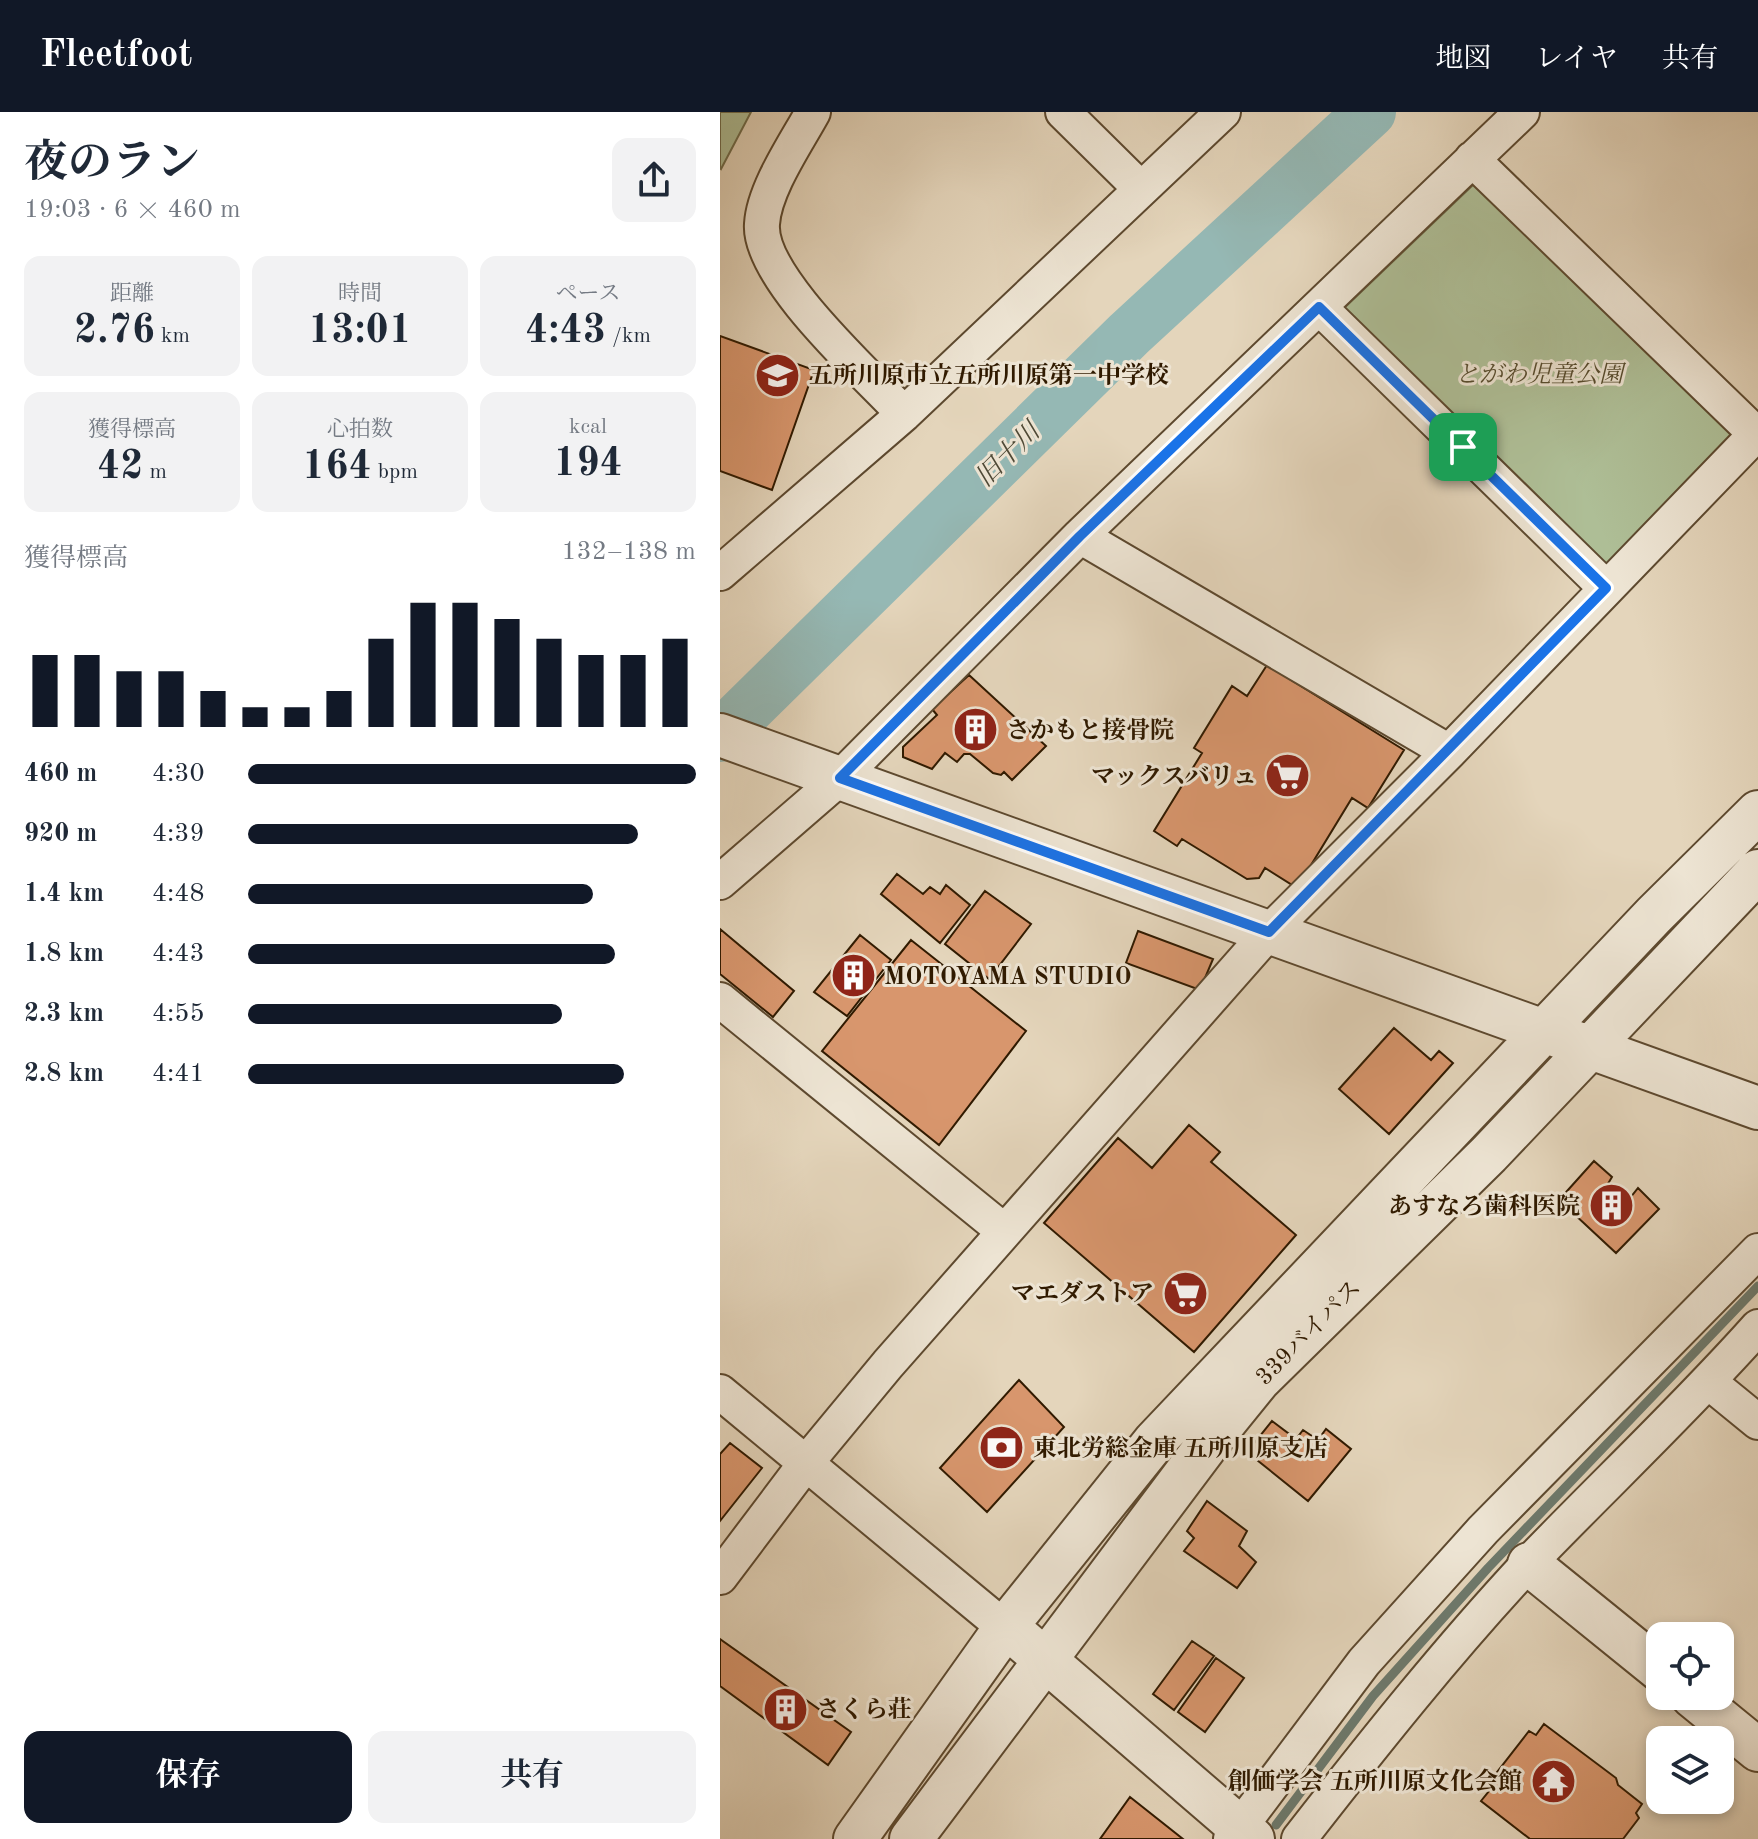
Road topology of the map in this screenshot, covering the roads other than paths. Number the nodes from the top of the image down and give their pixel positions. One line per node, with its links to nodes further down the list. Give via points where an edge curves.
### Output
1 (813, 112): 8 (street, via 777,177 761,223 764,250 783,282)
2 (1063, 112): 6 (street)
3 (1223, 112): 6 (street)
4 (1522, 112): 5 (street)
5 (1472, 159): 7 (street); 9 (street)
6 (1141, 189): 8 (street)
7 (1319, 307): 10 (street); 12 (street)
8 (904, 414): 11 (street)
9 (1757, 434): 12 (street)
10 (1080, 536): 14 (street); 15 (street)
11 (720, 573)
12 (1606, 588): 14 (street)
13 (720, 735): 15 (street)
14 (1449, 752): 19 (street)
15 (840, 778): 18 (street); 19 (street)
16 (1758, 812): 21 (street)
17 (1758, 871): 22 (street, 339バイパス)
18 (720, 882)
19 (1269, 932): 21 (street); 24 (street)
20 (720, 1000): 24 (street)
21 (1546, 1032): 22 (street); 33 (street, via 1155,1441)
22 (1589, 1047): 23 (street); 34 (street, 339バイパス, via 1489,1154 1259,1380)
23 (1758, 1108)
24 (1004, 1231): 30 (street)
25 (1758, 1251): 38 (street, via 1483,1530 1364,1662)
26 (1758, 1327): 27 (street)
27 (1709, 1382): 29 (street); 31 (street)
28 (720, 1392): 30 (street)
29 (1758, 1422)
30 (806, 1463): 32 (street); 33 (street)
31 (1529, 1564): 35 (street); 41 (street, via 1402,1706)
32 (720, 1577)
33 (1005, 1628): 34 (street); 39 (street)
34 (1045, 1657): 38 (street); 40 (street, 339バイパス)
35 (1646, 1659)
36 (1709, 1710): 37 (street)
37 (1758, 1750)
38 (1241, 1835)
39 (855, 1839)
40 (911, 1839)
41 (1299, 1839)

